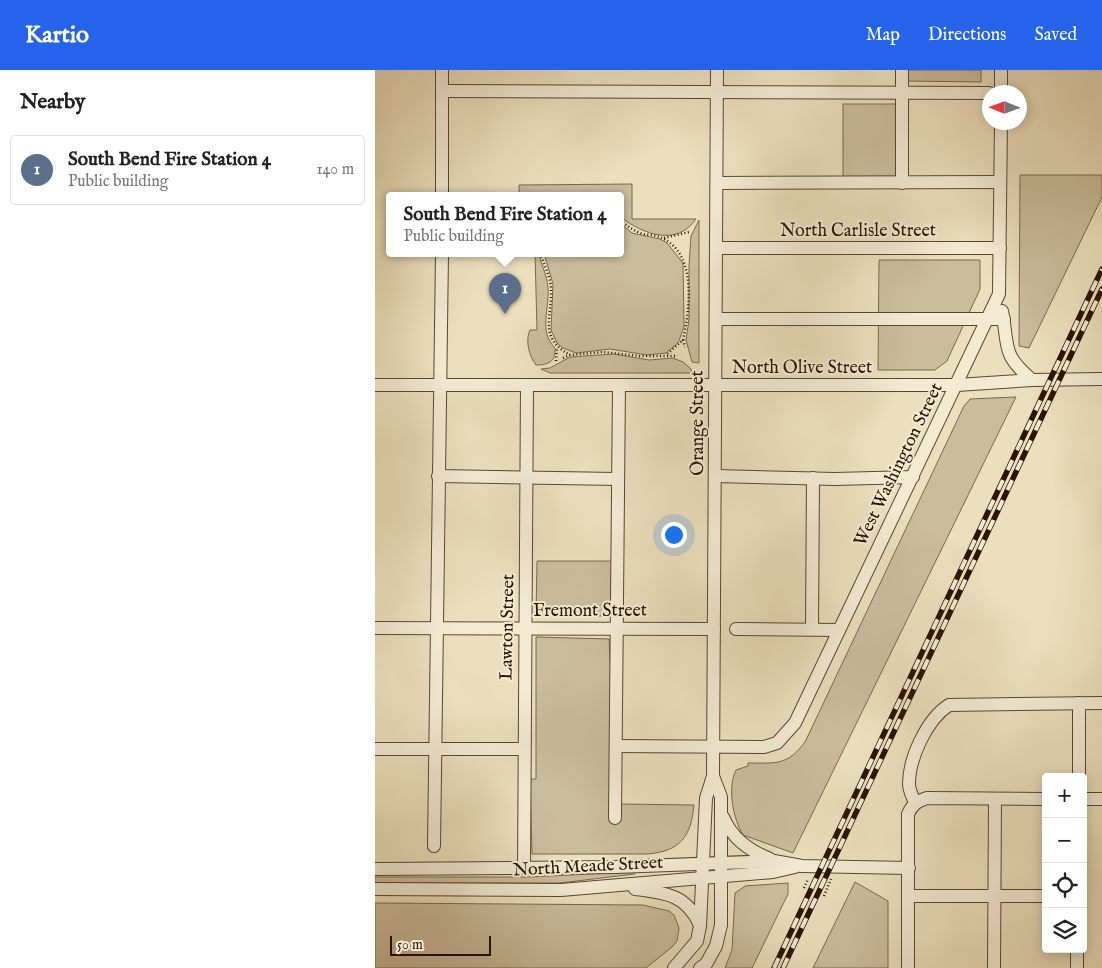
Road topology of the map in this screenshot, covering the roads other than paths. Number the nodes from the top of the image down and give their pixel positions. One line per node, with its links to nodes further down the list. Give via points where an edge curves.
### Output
1 (442, 70): 6 (street)
2 (717, 70): 7 (street, Orange Street)
3 (902, 70): 8 (street)
4 (1001, 70): 5 (street)
5 (1001, 85)
6 (442, 91): 7 (street); 14 (street)
7 (717, 93): 8 (street); 12 (street, Orange Street)
8 (902, 93): 9 (street); 13 (street)
9 (982, 93)
10 (1001, 130): 11 (street, West Washington Street)
11 (1000, 182): 13 (street); 16 (street, West Washington Street)
12 (717, 183): 13 (street); 15 (street, Orange Street)
13 (902, 183)
14 (442, 192)
15 (717, 248): 16 (street, North Carlisle Street); 19 (street, Orange Street)
16 (1000, 248): 18 (street, West Washington Street)
17 (442, 257): 25 (street)
18 (999, 294): 20 (street, West Washington Street); 21 (street)
19 (716, 319): 20 (street); 28 (street, Orange Street)
20 (989, 319): 21 (street); 29 (street, West Washington Street)
21 (1003, 319): 22 (street, via 1006,350 1016,367)
22 (1032, 380): 23 (street, North Olive Street); 29 (street, North Olive Street)
23 (1102, 380)
24 (375, 385): 25 (street, North Olive Street)
25 (439, 385): 26 (street, North Olive Street); 30 (street)
26 (527, 385): 27 (street, North Olive Street); 33 (street, Lawton Street)
27 (619, 385): 28 (street, North Olive Street); 35 (street)
28 (716, 385): 29 (street, North Olive Street); 31 (street, Orange Street)
29 (957, 385): 32 (street, West Washington Street)
30 (438, 476): 33 (street); 36 (street)
31 (715, 476): 34 (street); 40 (street, Orange Street)
32 (913, 477): 34 (street); 43 (street, West Washington Street)
33 (526, 478): 35 (street); 38 (street, Lawton Street)
34 (813, 478): 42 (street)
35 (618, 479): 39 (street)
36 (437, 627): 37 (street, Fremont Street); 38 (street, Fremont Street); 49 (street)
37 (375, 628)
38 (526, 628): 39 (street, Fremont Street); 50 (street, Lawton Street)
39 (615, 628): 40 (street, Fremont Street); 46 (street)
40 (714, 629): 47 (street, Orange Street)
41 (737, 629): 42 (street)
42 (812, 629): 43 (street)
43 (838, 630): 47 (street, West Washington Street, via 787,734 777,743 764,747)
44 (1079, 703): 45 (street); 51 (street); 57 (street, via 949,705 936,716 915,756 909,784)
45 (1102, 703)
46 (616, 746): 47 (street, West Washington Street); 59 (street)
47 (714, 746): 52 (street, Orange Street)
48 (375, 749): 49 (street)
49 (435, 749): 50 (street); 60 (street)
50 (523, 749): 65 (street, Lawton Street)
51 (1079, 773)
52 (713, 776): 58 (street, Orange Street, via 721,797); 63 (street, Orange Street, via 705,798)
53 (995, 799): 54 (street); 57 (street, via 927,798); 73 (street)
54 (1042, 799)
55 (1087, 799): 56 (street)
56 (1102, 799)
57 (915, 803): 66 (street, via 908,814)
58 (721, 813): 61 (street, Orange Street, via 740,842); 62 (street, Orange Street)
59 (615, 818)
60 (434, 846)
61 (774, 861): 62 (street, North Meade Street); 64 (street, North Meade Street)
62 (722, 862): 63 (street, North Meade Street); 68 (street, Orange Street)
63 (703, 863): 65 (street, North Meade Street); 69 (street, Orange Street)
64 (802, 866): 66 (street, North Meade Street); 68 (street, North Meade Street)
65 (524, 868): 67 (street, North Meade Street)
66 (909, 868): 72 (street)
67 (375, 869)
68 (722, 876): 69 (street, North Meade Street); 78 (street, via 721,925 716,946)
69 (703, 877): 70 (street, North Meade Street); 75 (street)
70 (615, 886): 71 (street, North Meade Street, via 561,890); 75 (street, via 667,893 694,912)
71 (375, 889)
72 (909, 896): 73 (street); 79 (street)
73 (994, 896): 74 (street); 80 (street)
74 (1042, 896)
75 (700, 926): 77 (street, via 697,941)
76 (1077, 953): 81 (street)
77 (673, 968)
78 (700, 968)
79 (908, 968)
80 (994, 968)
81 (1077, 968)

